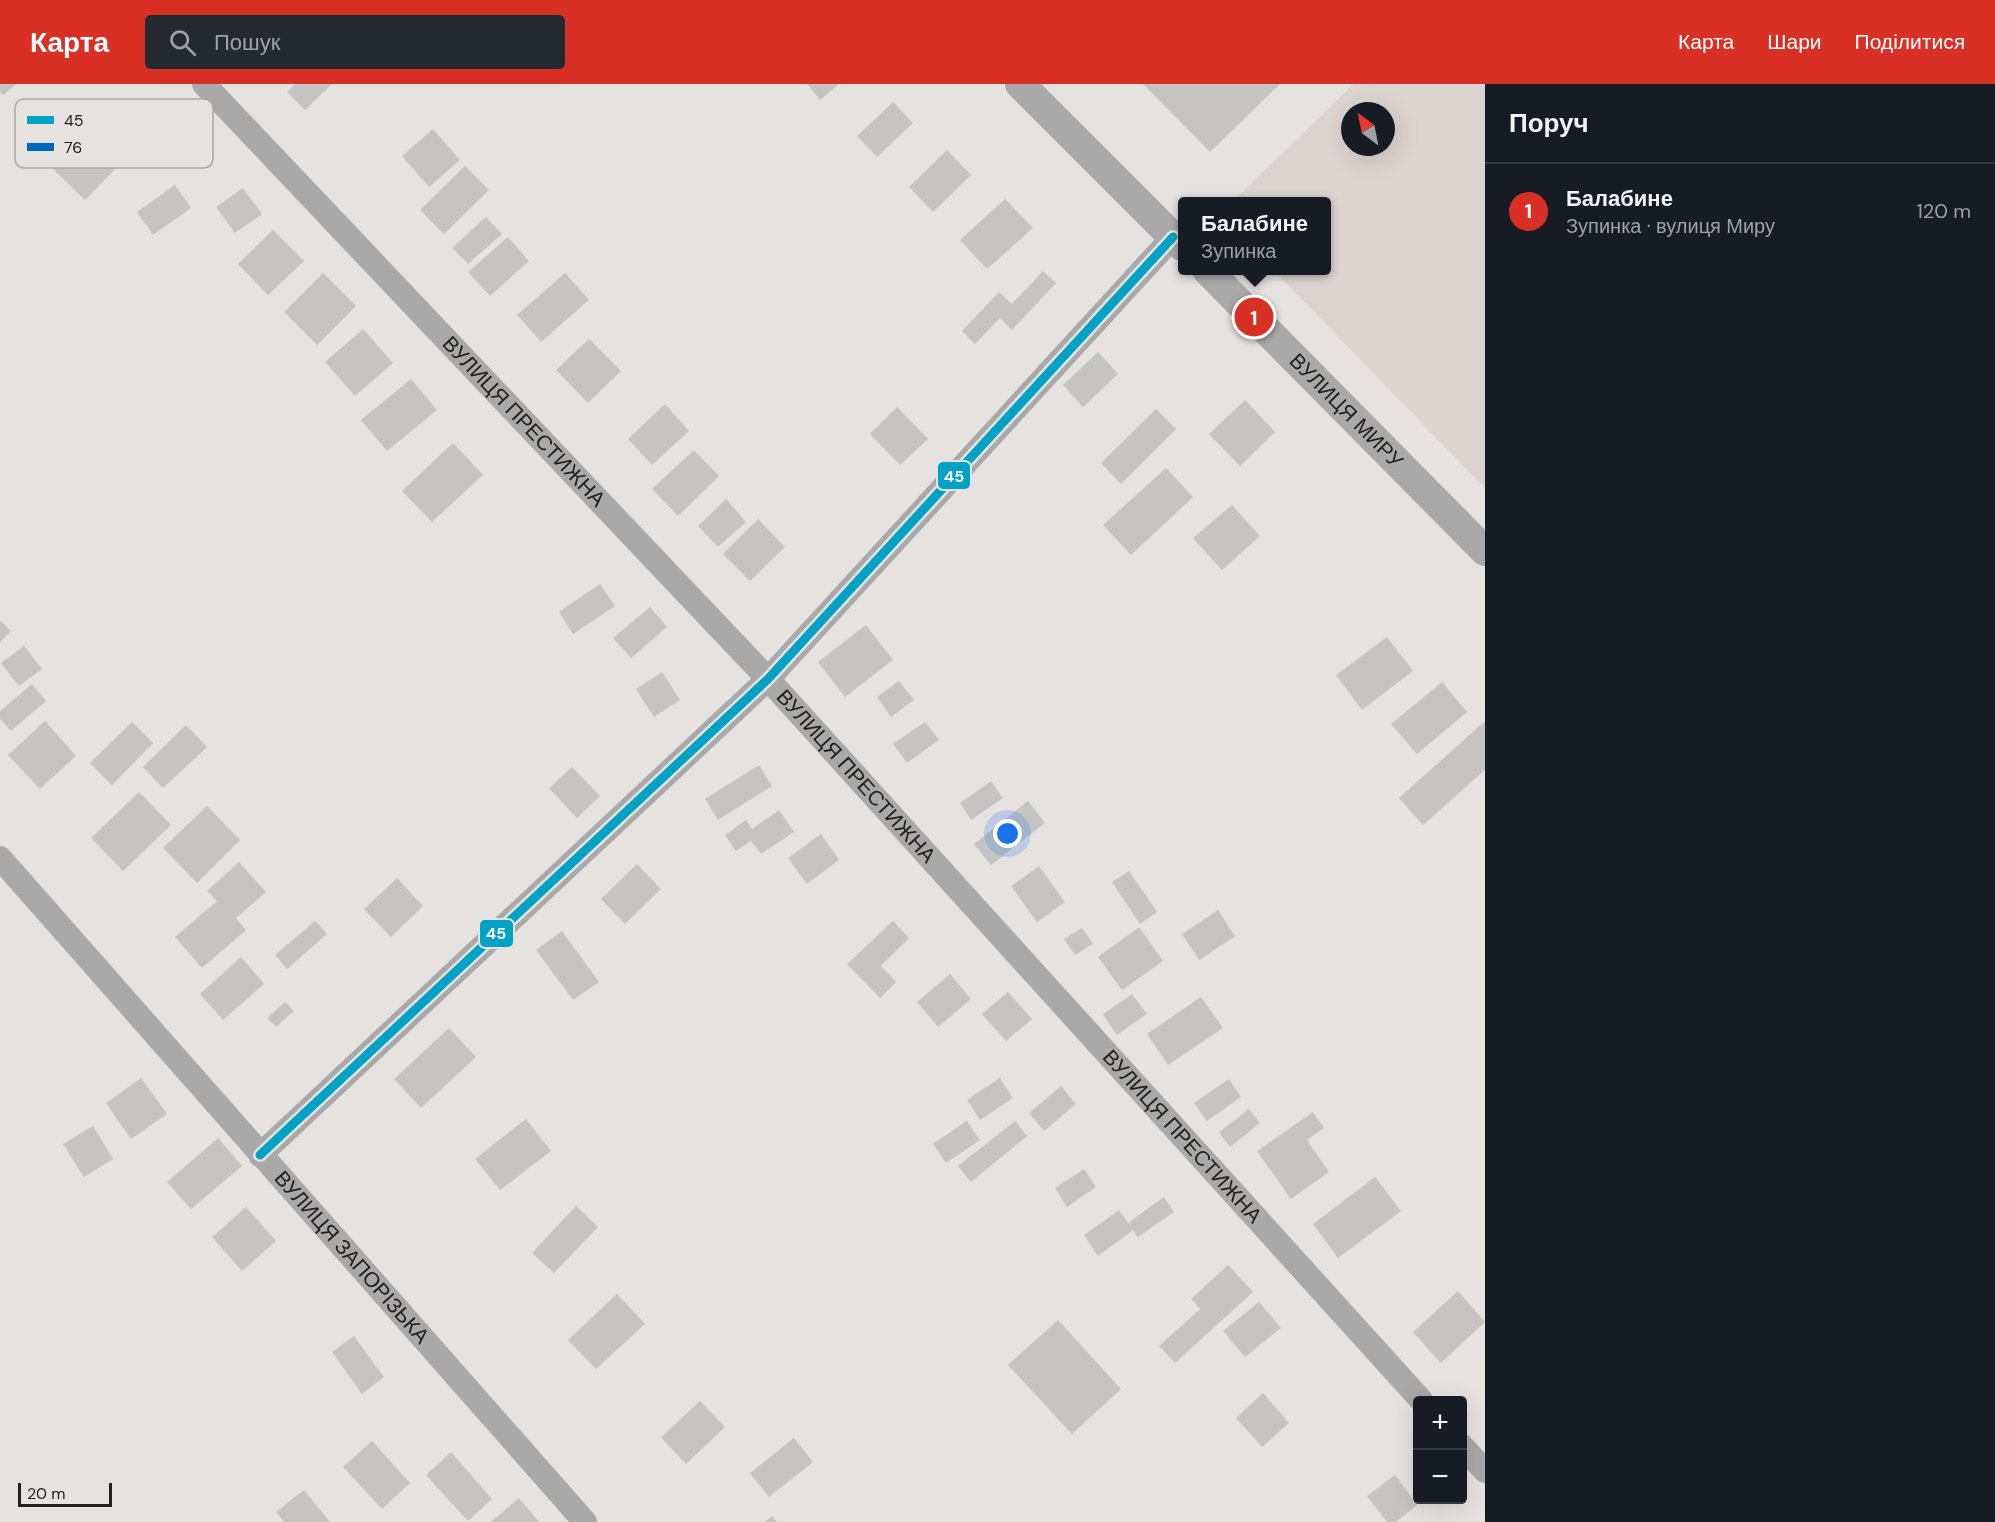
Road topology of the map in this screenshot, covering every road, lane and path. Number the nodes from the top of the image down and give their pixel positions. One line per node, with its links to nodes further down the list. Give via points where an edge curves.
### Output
1 (204, 84): 6 (street, ВУЛИЦЯ ПРЕСТИЖНА)
2 (1020, 84): 3 (street)
3 (1178, 241): 6 (street, via 1109,310)
4 (1213, 275): 5 (street, ВУЛИЦЯ МИРУ)
5 (1485, 551)
6 (768, 680): 8 (street); 9 (street, ВУЛИЦЯ ПРЕСТИЖНА)
7 (0, 858): 8 (street, ВУЛИЦЯ ЗАПОРІЗЬКА)
8 (260, 1155): 12 (street, ВУЛИЦЯ ЗАПОРІЗЬКА)
9 (1416, 1396)
10 (1466, 1450): 11 (street)
11 (1485, 1471)
12 (585, 1522)

